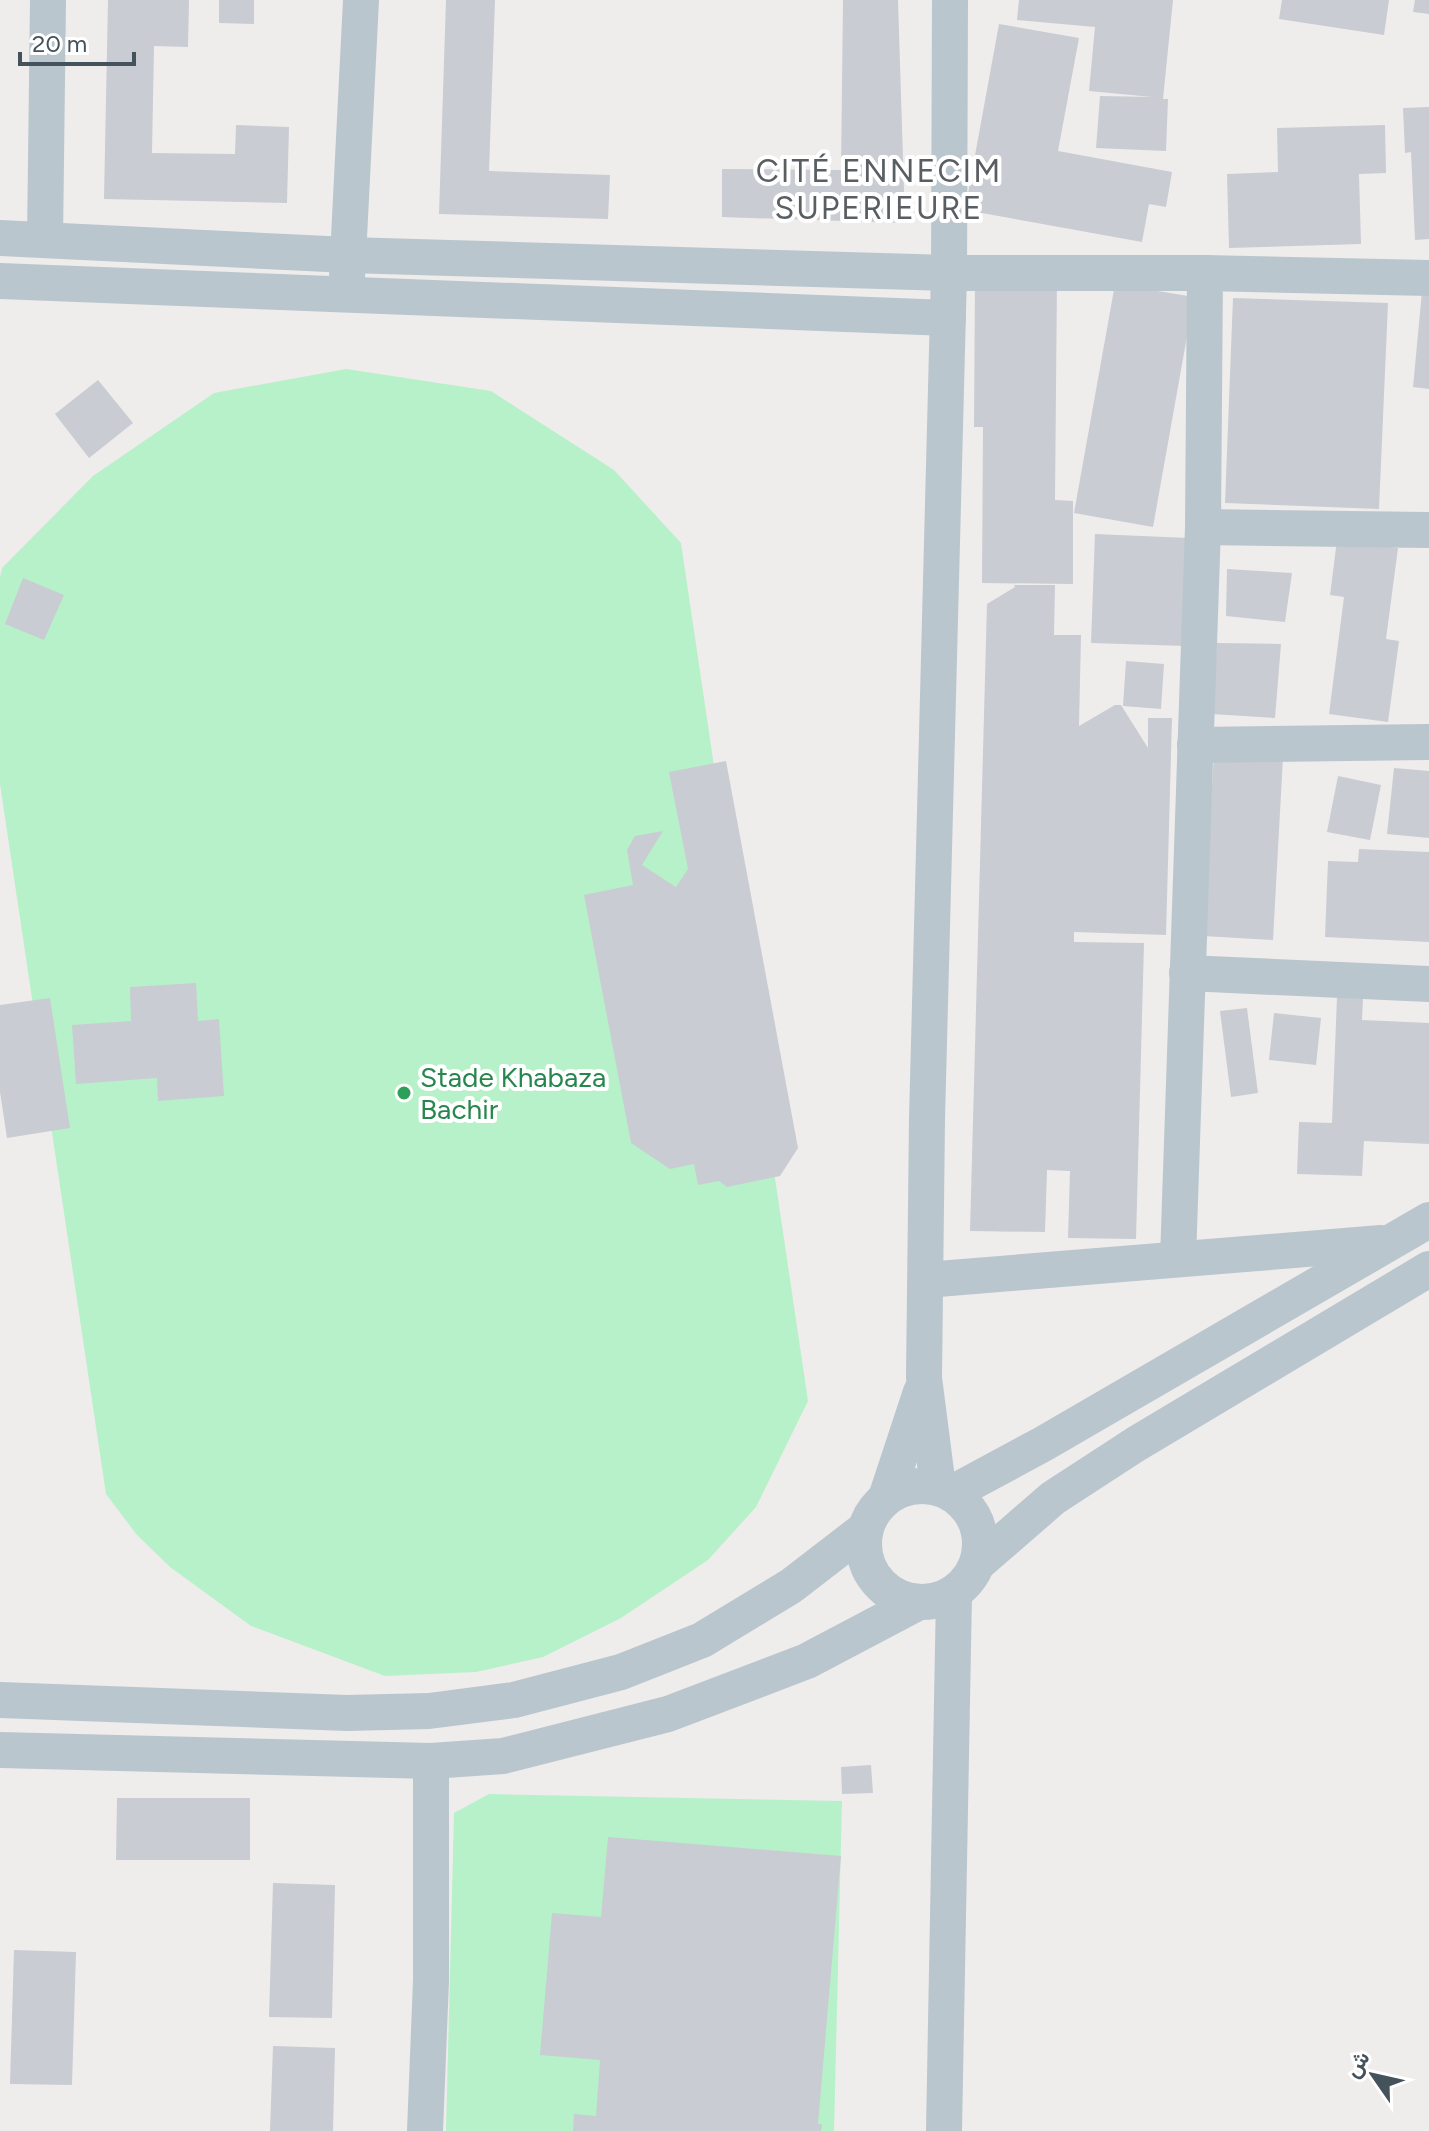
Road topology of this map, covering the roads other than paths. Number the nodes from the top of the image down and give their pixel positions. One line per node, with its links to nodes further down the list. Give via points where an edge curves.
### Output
1 (48, 0): 5 (street)
2 (361, 0): 6 (street)
3 (950, 0): 7 (street)
4 (0, 238): 5 (street)
5 (45, 240): 6 (street)
6 (348, 255): 7 (street); 11 (street)
7 (949, 273): 8 (street); 12 (street)
8 (1205, 273): 9 (street); 13 (street)
9 (1429, 278)
10 (0, 281): 11 (street)
11 (346, 295): 12 (street)
12 (948, 318): 23 (street)
13 (1203, 527): 14 (street); 16 (street)
14 (1429, 530)
15 (1429, 742): 16 (street)
16 (1195, 745): 17 (street)
17 (1187, 973): 18 (street); 21 (street)
18 (1429, 984)
19 (1429, 1220): 20 (street)
20 (1391, 1242): 21 (street); 25 (street, via 1022,1456)
21 (1178, 1259): 23 (street)
22 (1429, 1269): 28 (street, via 1053,1498)
23 (926, 1280): 24 (street)
24 (924, 1378): 25 (street); 26 (street)
25 (945, 1490): 26 (street, via 910,1486); 28 (street, via 974,1516 981,1548)
26 (886, 1498): 27 (street)
27 (865, 1529): 30 (street, via 864,1550 880,1586); 31 (street, via 791,1586 702,1640 621,1672 514,1700 429,1711 347,1713)
28 (977, 1564): 29 (street)
29 (954, 1594): 30 (street); 35 (street)
30 (917, 1603): 33 (street, via 807,1661 668,1714 503,1756)
31 (0, 1700)
32 (0, 1750): 33 (street)
33 (431, 1761): 34 (street)
34 (425, 2131)
35 (944, 2131)

